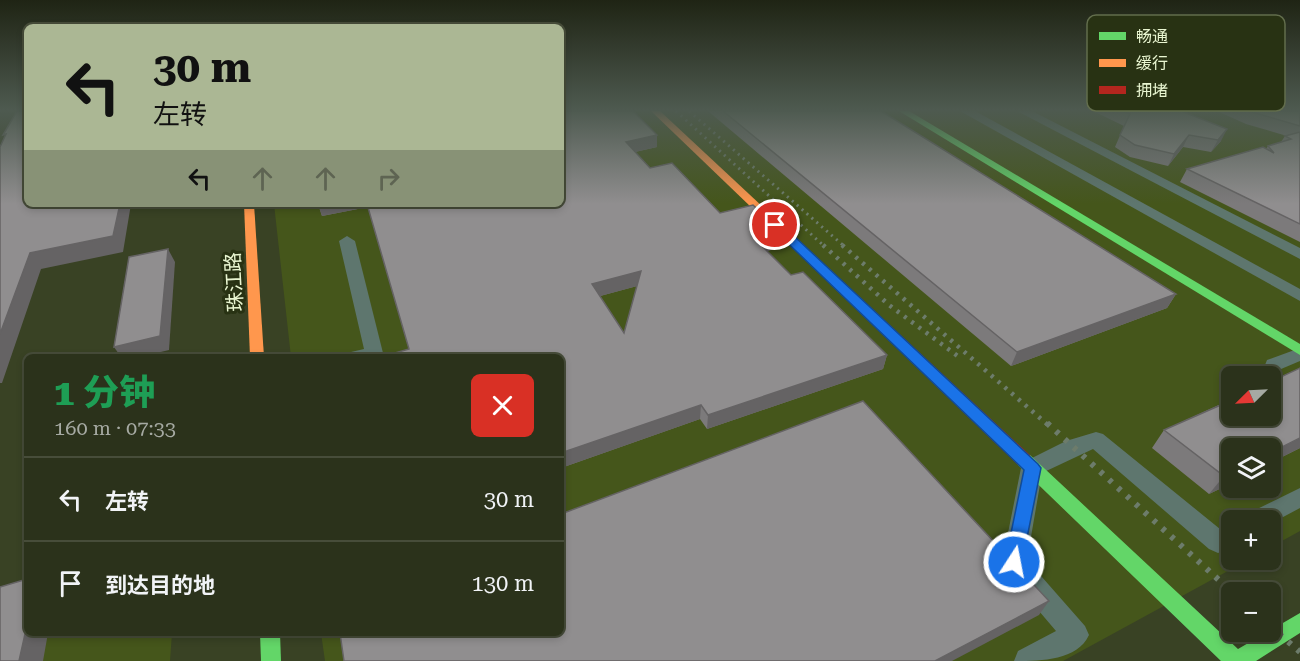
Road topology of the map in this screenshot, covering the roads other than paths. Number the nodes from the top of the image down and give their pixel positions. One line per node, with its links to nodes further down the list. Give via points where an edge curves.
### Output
1 (688, 142): 13 (street)
2 (954, 142): 9 (street)
3 (1022, 142): 8 (street)
4 (1083, 142): 7 (street)
5 (249, 207): 10 (street, 珠江路)
6 (347, 241): 11 (street, via 374,353)
7 (1300, 254)
8 (1300, 296)
9 (1300, 352): 12 (street)
10 (257, 354)
11 (370, 354)
12 (1274, 365)
13 (1032, 468): 16 (street, via 1096,440 1218,542); 20 (street, via 1014,562 1076,635); 21 (street)
14 (1300, 497): 15 (street)
15 (1276, 510)
16 (1221, 540)
17 (1300, 622): 21 (street)
18 (270, 636): 19 (street)
19 (271, 661)
20 (1028, 661)
21 (1236, 661)

